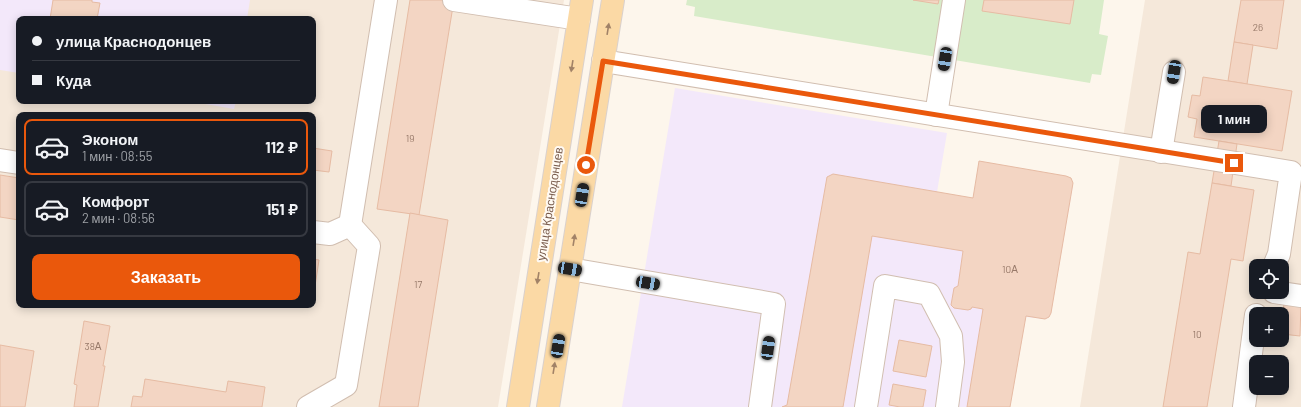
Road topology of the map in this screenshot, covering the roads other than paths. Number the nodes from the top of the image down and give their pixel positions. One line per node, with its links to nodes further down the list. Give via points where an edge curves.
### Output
1 (386, 0): 14 (lane)
2 (454, 0): 5 (lane)
3 (613, 0): 8 (main road, one-way to 3)
4 (954, 0): 10 (lane)
5 (483, 2): 6 (lane)
6 (532, 6): 7 (lane)
7 (581, 9): 22 (main road, улица Краснодонцев, one-way to 22)
8 (603, 61): 10 (lane); 17 (main road, one-way to 8)
9 (1174, 72): 11 (lane)
10 (936, 115): 11 (lane)
11 (1161, 152): 16 (lane, via 1291,172)
12 (0, 160): 13 (lane)
13 (16, 163)
14 (350, 225): 15 (lane, via 330,234); 21 (lane, via 369,246 346,385)
15 (316, 232)
16 (1276, 259)
17 (570, 269): 23 (main road, one-way to 17); 24 (lane, via 774,304)
18 (1289, 294): 19 (lane)
19 (1301, 296)
20 (1252, 347): 27 (lane)
21 (308, 407)
22 (518, 407)
23 (548, 407)
24 (760, 407)
25 (866, 407): 26 (lane, via 885,286 929,294 951,336 953,362)
26 (947, 407)
27 (1244, 407)

